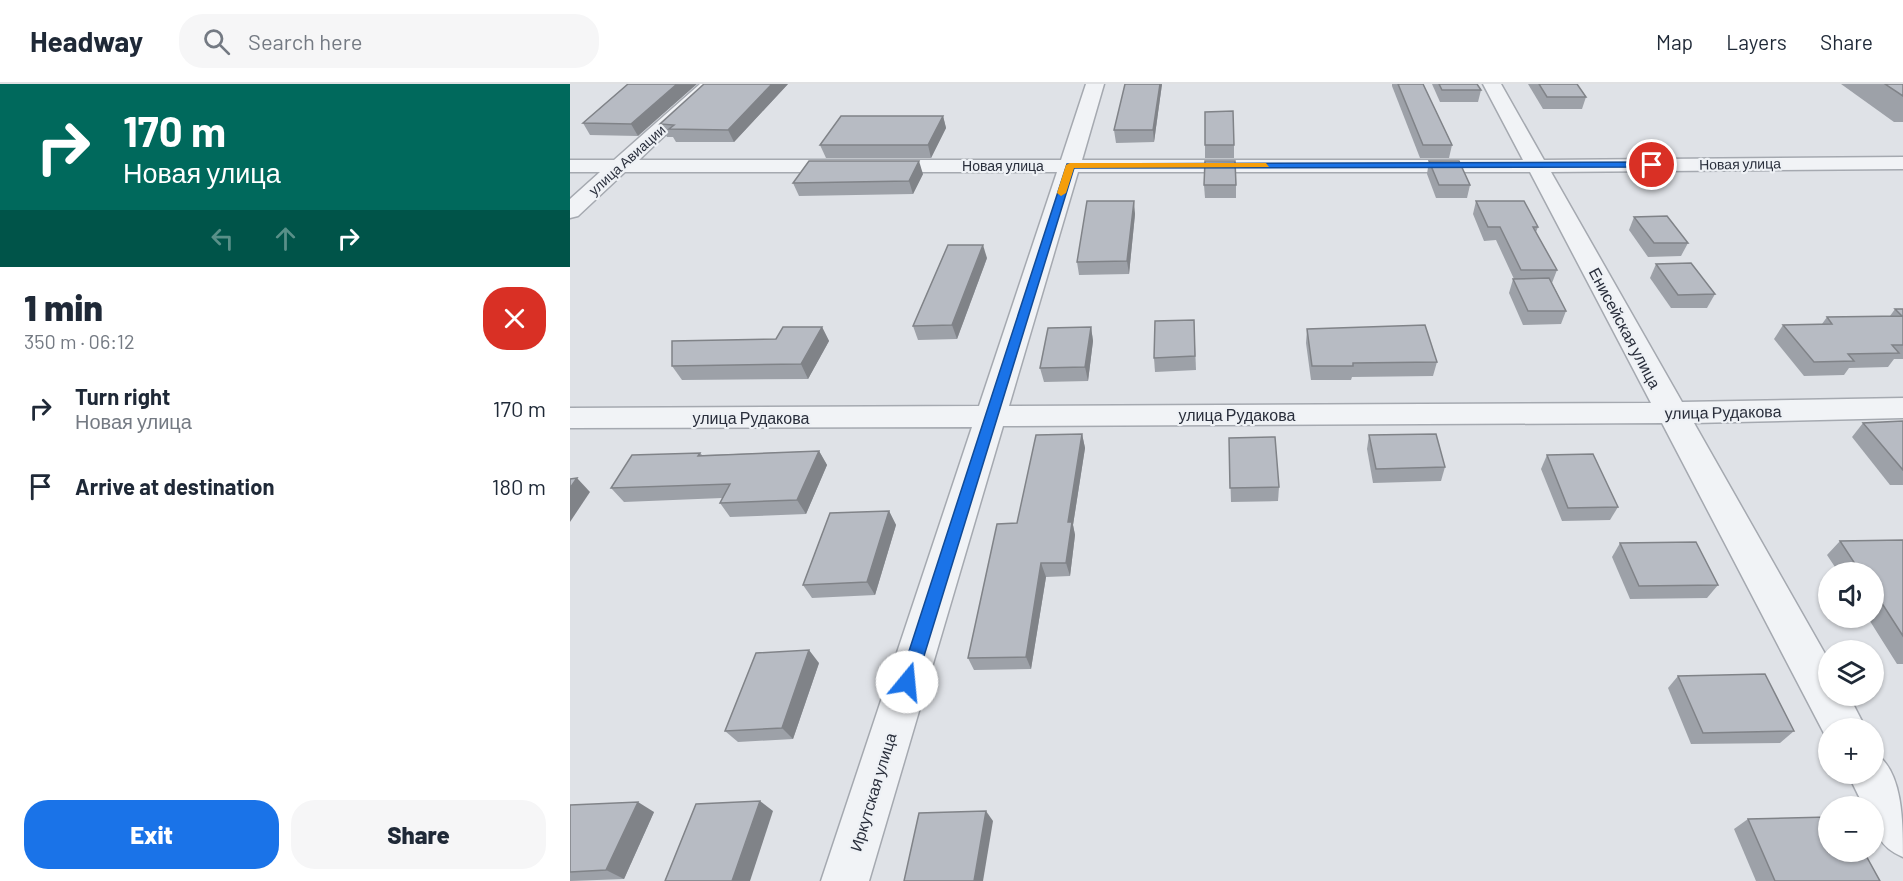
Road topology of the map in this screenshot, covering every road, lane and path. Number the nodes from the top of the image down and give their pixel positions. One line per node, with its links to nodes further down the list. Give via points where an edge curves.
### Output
1 (710, 84): 8 (street, улица Авиации)
2 (1095, 84): 5 (street, Иркутская улица)
3 (1492, 84): 7 (street, Енисейская улица)
4 (1903, 162): 7 (street, Новая улица)
5 (1070, 165): 7 (street, Новая улица); 8 (street, Новая улица); 12 (street, Иркутская улица)
6 (570, 166): 8 (street, Новая улица)
7 (1538, 166): 11 (street, Енисейская улица)
8 (619, 167): 9 (street, улица Авиации)
9 (570, 211)
10 (1903, 408): 11 (street, улица Рудакова)
11 (1671, 413): 12 (street, улица Рудакова); 14 (street, Енисейская улица)
12 (990, 417): 13 (street, улица Рудакова); 17 (street, Иркутская улица)
13 (570, 418)
14 (1839, 718)
15 (1876, 784): 16 (street)
16 (1903, 834)
17 (845, 881)

